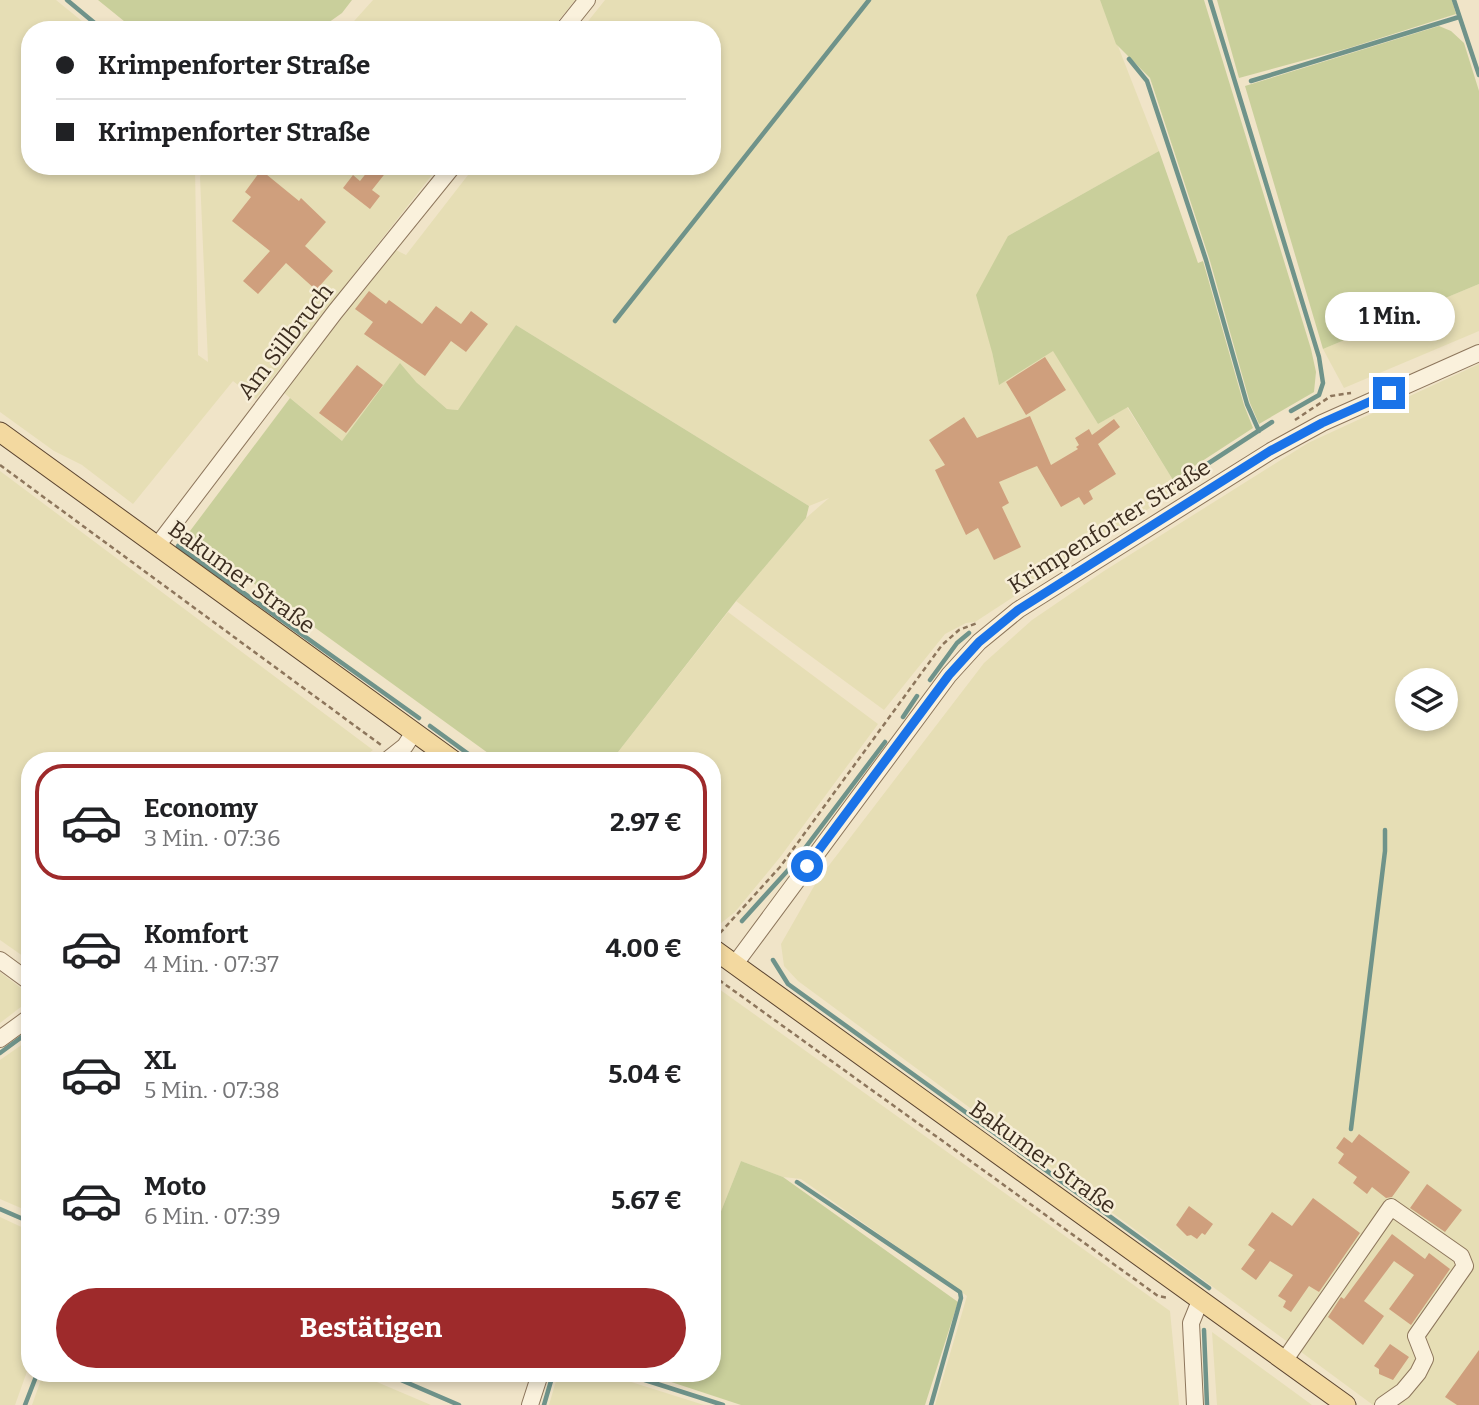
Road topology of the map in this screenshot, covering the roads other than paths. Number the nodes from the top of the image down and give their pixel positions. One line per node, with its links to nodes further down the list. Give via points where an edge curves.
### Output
1 (587, 0): 2 (street)
2 (570, 21)
3 (446, 175): 6 (street, Am Sillbruch)
4 (1479, 353): 12 (street, Krimpenforter Straße, via 1270,451 1018,610 979,642 949,675)
5 (0, 432): 6 (main road, Bakumer Straße)
6 (157, 545): 7 (main road, Bakumer Straße)
7 (414, 732): 8 (street); 9 (main road, Bakumer Straße)
8 (396, 752)
9 (442, 752)
10 (721, 954): 12 (main road, Bakumer Straße)
11 (0, 960): 13 (street)
12 (736, 964): 16 (main road, Bakumer Straße)
13 (21, 975)
14 (21, 1024): 15 (street)
15 (0, 1039)
16 (1200, 1301): 17 (main road, Bakumer Straße); 20 (street, via 1191,1323)
17 (1284, 1361): 21 (main road, Bakumer Straße); 22 (street, via 1391,1207 1461,1256 1465,1266 1416,1336 1425,1359 1419,1373)
18 (537, 1382): 19 (street)
19 (530, 1405)
20 (1195, 1405)
21 (1346, 1405)
22 (1383, 1405)

